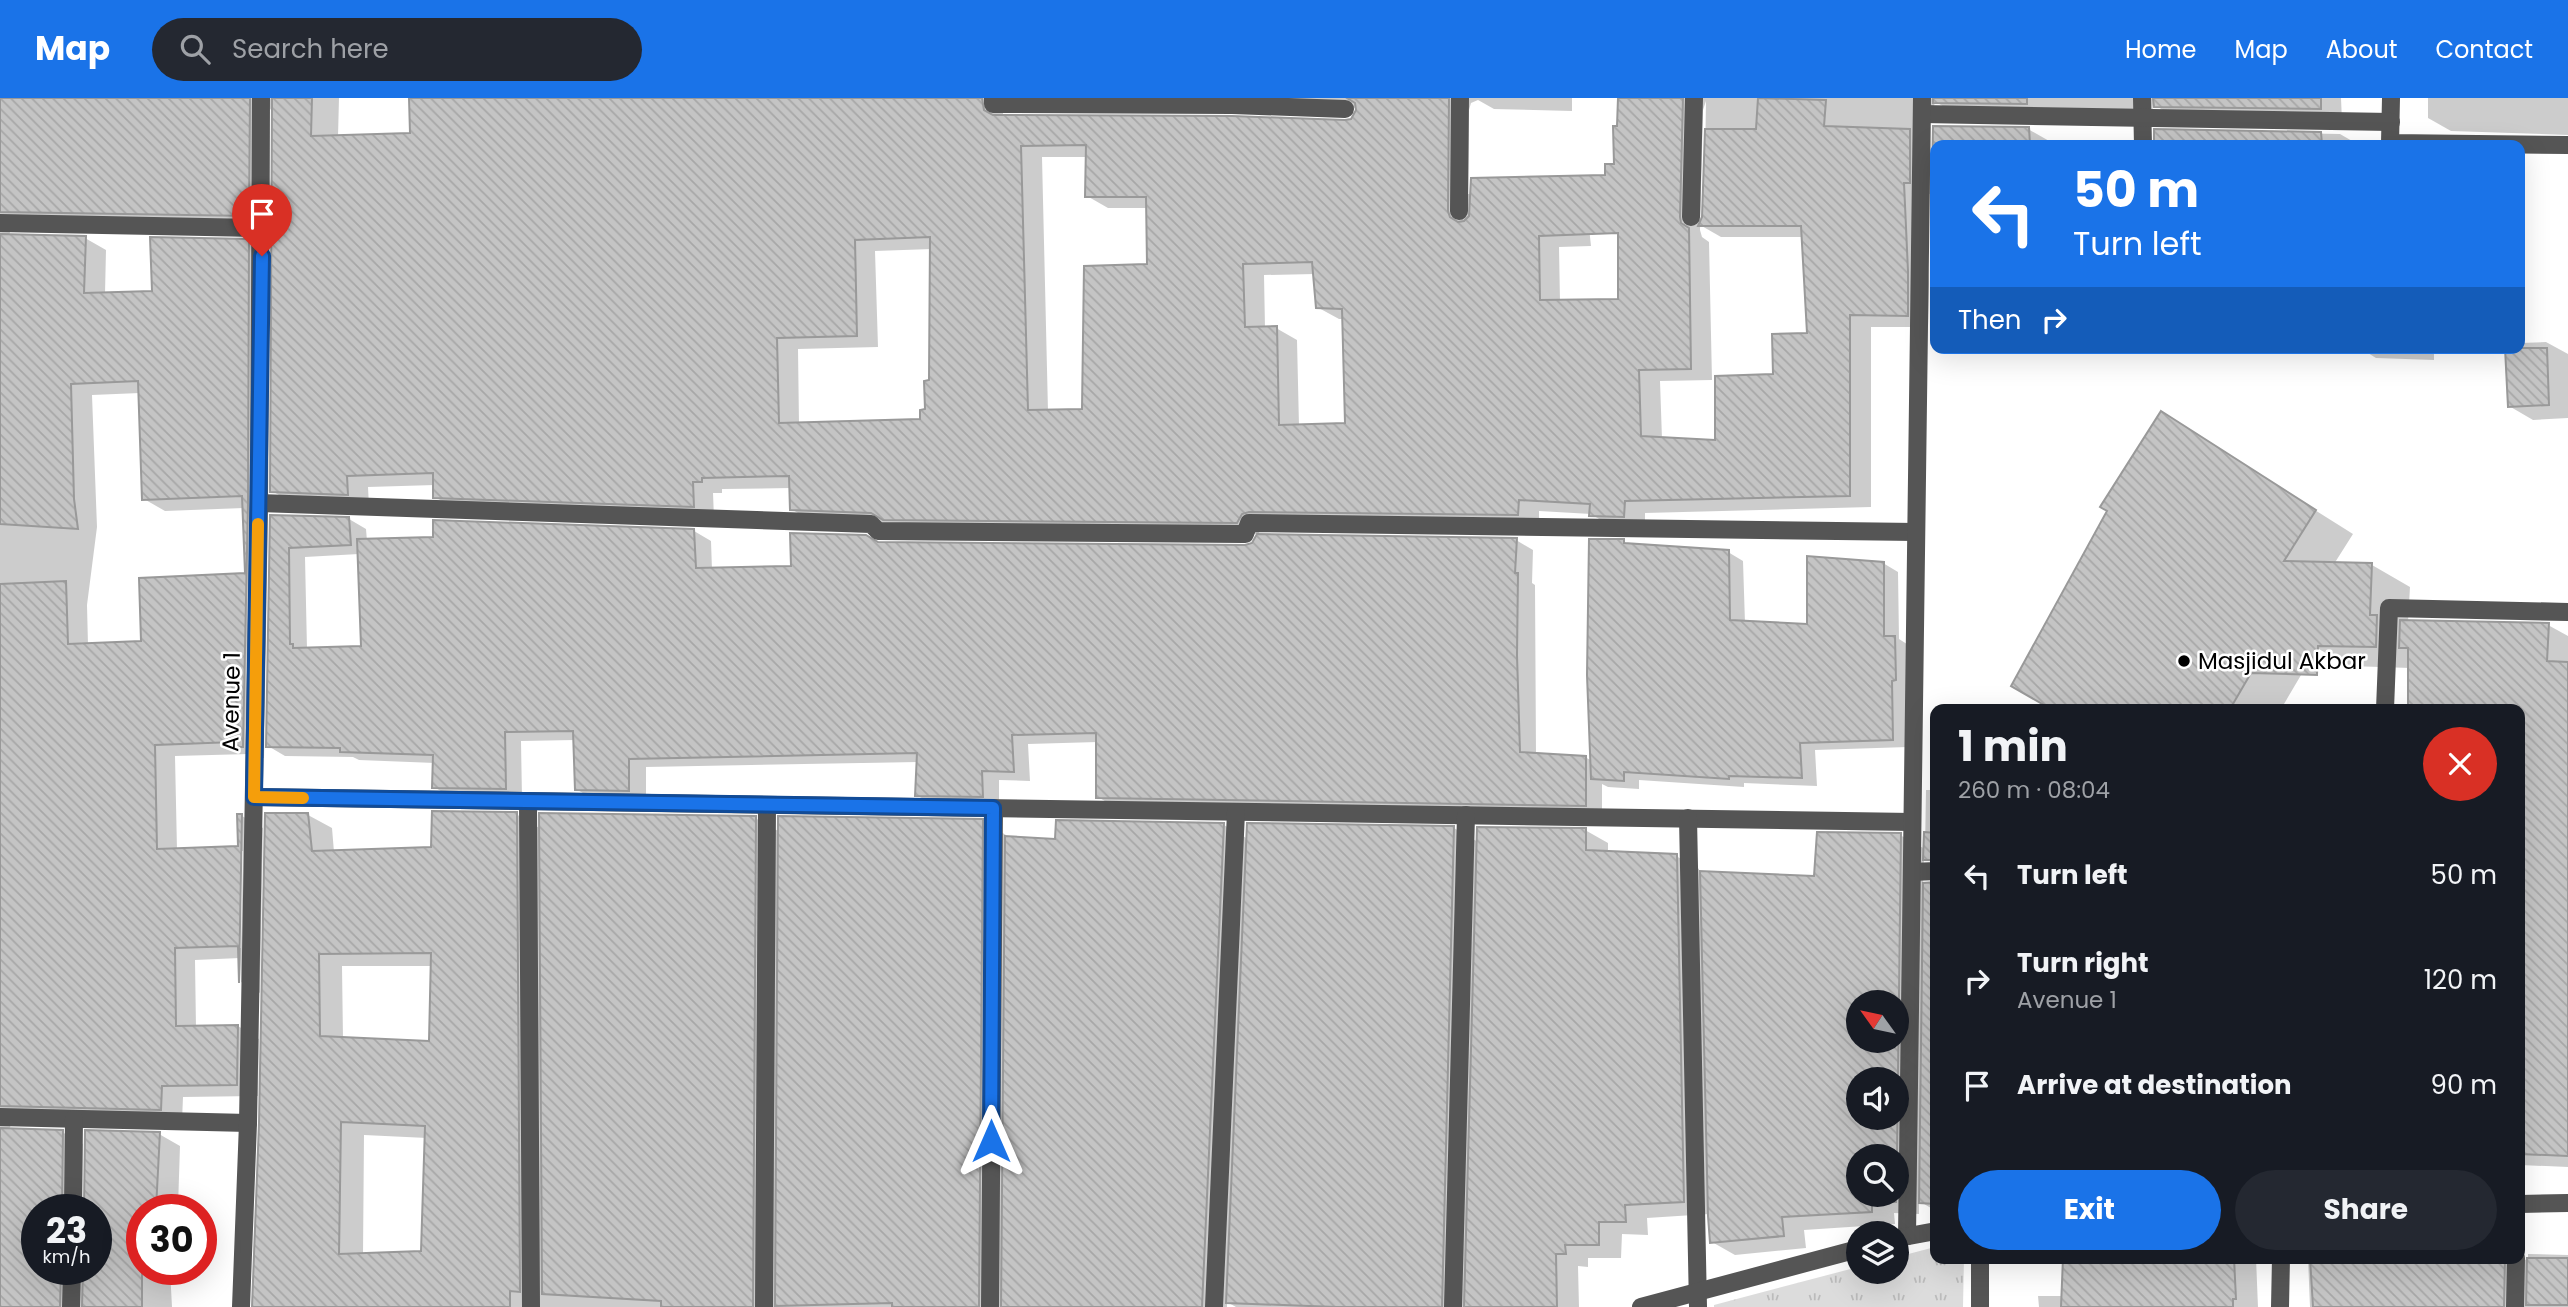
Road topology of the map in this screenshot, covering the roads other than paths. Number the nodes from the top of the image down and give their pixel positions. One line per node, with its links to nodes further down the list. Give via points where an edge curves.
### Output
1 (261, 98): 19 (street, Avenue 1)
2 (993, 98): 7 (street, via 993,104)
3 (1460, 98): 16 (street)
4 (1694, 98): 17 (street)
5 (2143, 98): 10 (street)
6 (2391, 98): 11 (street)
7 (1232, 101): 9 (street)
8 (1922, 106): 10 (street); 21 (street)
9 (1345, 109)
10 (2142, 118): 11 (street); 12 (street)
11 (2391, 122): 13 (street)
12 (2143, 140)
13 (2390, 140)
14 (2525, 145): 15 (street)
15 (2568, 145)
16 (1459, 211)
17 (1691, 217)
18 (0, 223): 19 (street)
19 (262, 229): 20 (street, Avenue 1)
20 (259, 503): 21 (street, via 871,524 878,531 1245,534 1249,523); 24 (street, Avenue 1)
21 (1916, 532): 31 (street)
22 (2568, 612): 23 (street, via 2389,608)
23 (2385, 704)
24 (254, 797): 25 (street); 36 (street, Avenue 1)
25 (528, 801): 26 (street); 51 (street)
26 (766, 805): 27 (street); 52 (street)
27 (993, 808): 28 (street); 53 (street)
28 (1236, 812): 29 (street); 54 (street)
29 (1466, 815): 30 (street); 55 (street)
30 (1688, 818): 31 (street); 48 (street)
31 (1912, 821): 32 (street)
32 (1912, 872): 33 (street); 40 (street)
33 (1930, 872)
34 (0, 1117): 35 (street)
35 (74, 1119): 36 (street); 37 (street)
36 (248, 1123): 50 (street, Avenue 1)
37 (73, 1194)
38 (2568, 1203): 39 (street)
39 (2525, 1204)
40 (1902, 1221)
41 (1930, 1232): 42 (street)
42 (1909, 1236)
43 (1846, 1253): 48 (street)
44 (1980, 1264): 57 (street)
45 (2281, 1264): 58 (street)
46 (2515, 1264): 59 (street)
47 (72, 1285): 49 (street)
48 (1698, 1300): 56 (street)
49 (71, 1307)
50 (241, 1307)
51 (531, 1307)
52 (764, 1307)
53 (990, 1307)
54 (1214, 1307)
55 (1453, 1307)
56 (1641, 1307)
57 (1980, 1307)
58 (2280, 1307)
59 (2515, 1307)

